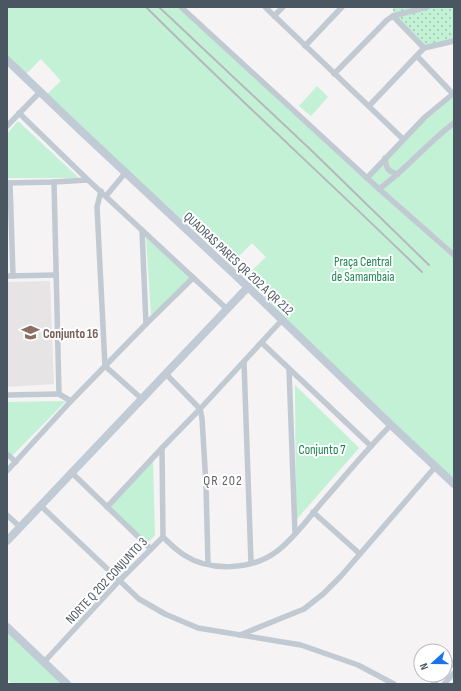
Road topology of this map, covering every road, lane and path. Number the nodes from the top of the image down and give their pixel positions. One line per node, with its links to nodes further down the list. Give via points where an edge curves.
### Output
1 (181, 7): 24 (street)
2 (264, 7): 6 (street)
3 (283, 7): 6 (street)
4 (342, 7): 9 (street)
5 (426, 7): 7 (street)
6 (274, 16): 9 (street)
7 (393, 16): 10 (street); 13 (street, via 382,24)
8 (454, 41): 10 (street)
9 (305, 46): 13 (street)
10 (424, 48): 11 (street)
11 (417, 56): 15 (street); 16 (street)
12 (7, 60): 14 (street, QUADRAS PARES QR 202 A QR 212)
13 (334, 74): 16 (street)
14 (40, 92): 17 (street); 22 (street, QUADRAS PARES QR 202 A QR 212)
15 (453, 94): 20 (street)
16 (369, 106): 20 (street)
17 (19, 113): 19 (street); 25 (street)
18 (454, 123): 23 (street)
19 (7, 126)
20 (403, 139): 21 (street)
21 (385, 158): 23 (street, via 388,170); 24 (street)
22 (126, 172): 30 (street); 36 (street, QUADRAS PARES QR 202 A QR 212)
23 (398, 174): 28 (street)
24 (367, 178): 28 (street)
25 (88, 180): 26 (street); 29 (street)
26 (54, 182): 27 (street); 33 (street)
27 (9, 183): 34 (street)
28 (378, 189): 32 (street)
29 (101, 191): 30 (street); 42 (street, via 97,207)
30 (106, 196): 31 (street)
31 (142, 230): 35 (street); 39 (street)
32 (454, 255)
33 (56, 275): 34 (street); 45 (street)
34 (10, 276)
35 (194, 278): 37 (street); 39 (street)
36 (248, 287): 37 (street); 38 (street, QUADRAS PARES QR 202 A QR 212)
37 (227, 309): 44 (street)
38 (282, 320): 40 (street); 50 (street, QUADRAS PARES QR 202 A QR 212)
39 (146, 324): 42 (street)
40 (262, 343): 41 (street); 43 (street)
41 (244, 362): 49 (street); 69 (street)
42 (105, 366): 47 (street); 48 (street)
43 (289, 369): 51 (street); 64 (street)
44 (166, 374): 47 (street); 49 (street)
45 (59, 394): 46 (street); 48 (street)
46 (7, 395)
47 (142, 398): 57 (street)
48 (72, 401): 54 (street)
49 (200, 410): 52 (street); 70 (street, via 206,485)
50 (391, 425): 51 (street, NORTE Q 202 CONJUNTO 3); 55 (street, QUADRAS PARES QR 202 A QR 212)
51 (371, 446): 61 (street, NORTE Q 202 CONJUNTO 3)
52 (162, 448): 60 (street); 65 (street)
53 (7, 454): 54 (street)
54 (16, 462): 56 (street)
55 (436, 466): 58 (street, QUADRAS PARES QR 202 A QR 212); 68 (street)
56 (7, 471)
57 (71, 472): 59 (street); 60 (street)
58 (454, 484)
59 (41, 506): 63 (street); 71 (street)
60 (107, 507): 67 (street)
61 (313, 512): 64 (street, NORTE Q 202 CONJUNTO 3); 68 (street)
62 (7, 515): 63 (street)
63 (20, 527): 66 (street)
64 (295, 533): 69 (street, NORTE Q 202 CONJUNTO 3, via 276,552)
65 (162, 537): 67 (street, NORTE Q 202 CONJUNTO 3); 70 (street, NORTE Q 202 CONJUNTO 3, via 183,554)
66 (7, 541)
67 (151, 549): 71 (street, NORTE Q 202 CONJUNTO 3)
68 (360, 554): 73 (street, via 323,594 304,609)
69 (251, 563): 70 (street, NORTE Q 202 CONJUNTO 3, via 230,566)
70 (208, 564)
71 (119, 581): 73 (street, via 139,599 165,614 198,628); 74 (street, NORTE Q 202 CONJUNTO 3)
72 (7, 627): 74 (street)
73 (238, 635): 77 (street, via 301,645 358,665)
74 (44, 662): 76 (street)
75 (454, 673): 78 (street)
76 (67, 684)
77 (394, 684)
78 (444, 684)

